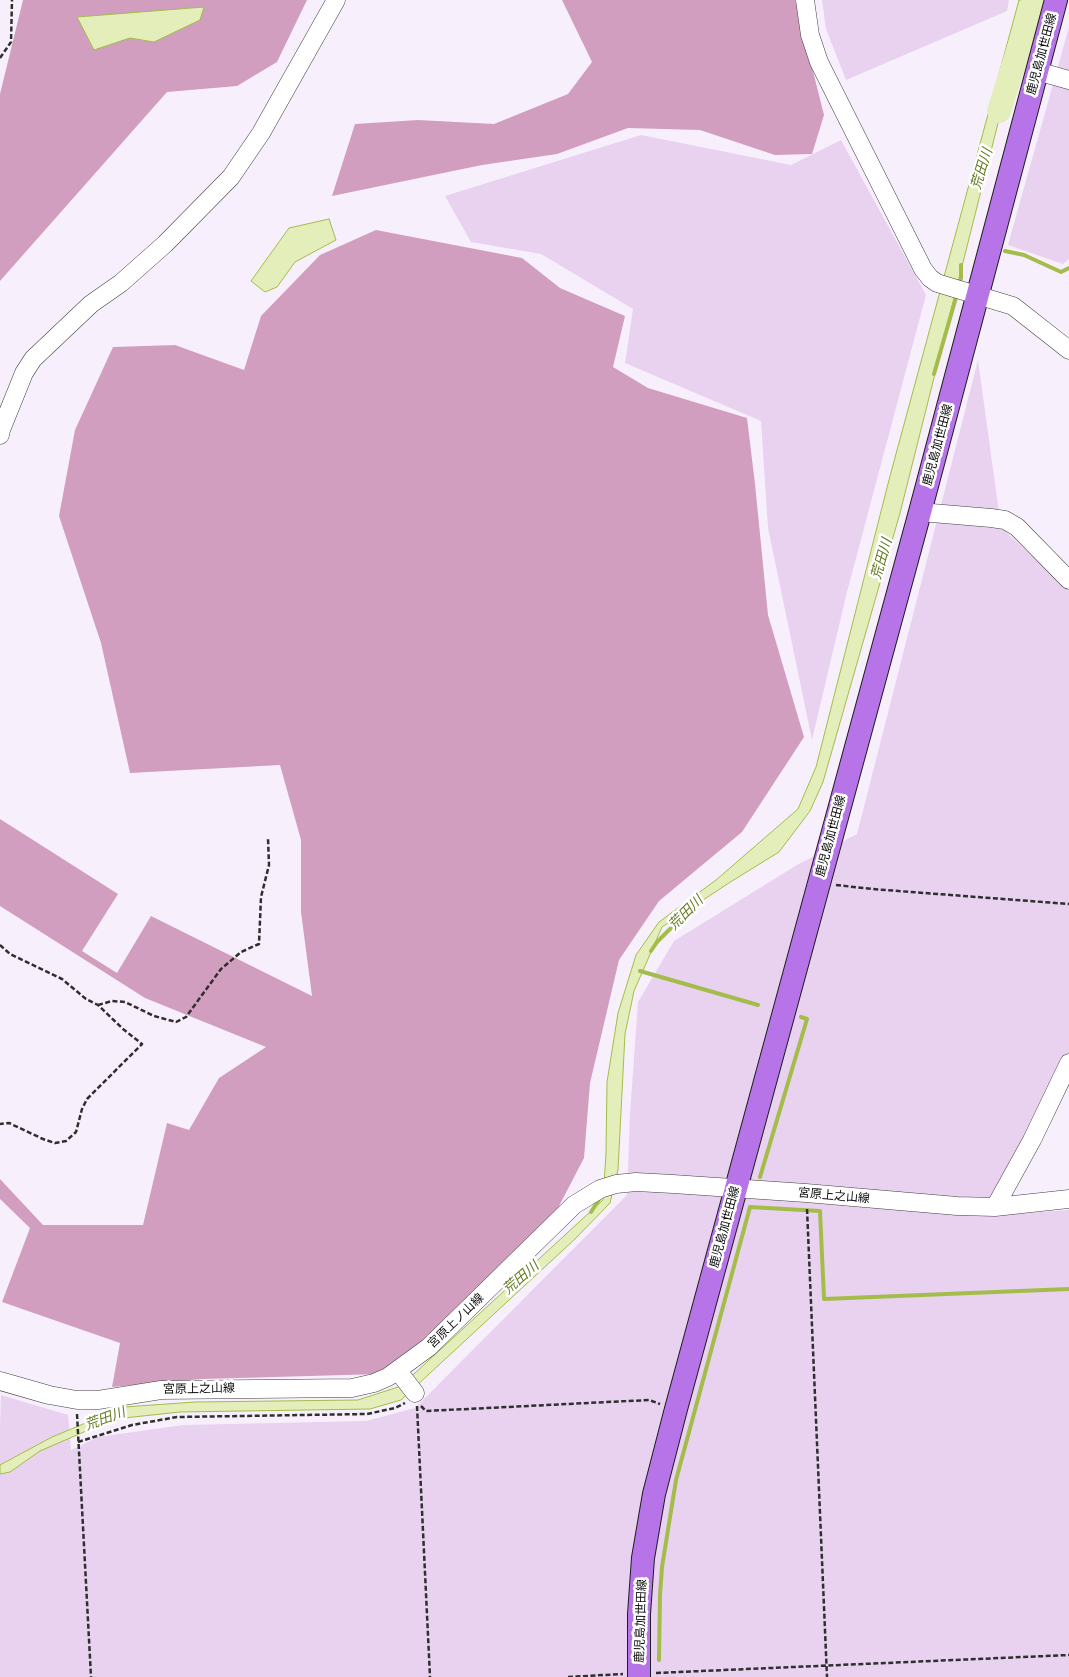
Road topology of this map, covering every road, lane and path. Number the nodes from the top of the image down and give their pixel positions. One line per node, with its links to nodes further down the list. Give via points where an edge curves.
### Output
1 (12, 0): 5 (path, via 10,42)
2 (336, 0): 10 (street, via 261,133 231,177 165,244 92,304 33,359)
3 (805, 0): 8 (street, via 810,35 819,62 923,269 937,282)
4 (1056, 0): 6 (main road, 鹿児島加世田線)
5 (0, 58)
6 (1037, 72): 7 (street); 8 (main road, 鹿児島加世田線)
7 (1069, 80)
8 (969, 292): 9 (street, via 1013,306); 11 (main road, 鹿児島加世田線)
9 (1069, 350)
10 (0, 431)
11 (920, 512): 12 (street, via 1005,520 1017,527); 14 (main road, 鹿児島加世田線)
12 (1069, 580)
13 (268, 838): 17 (path, via 269,865 261,897 259,944 240,952 221,969 186,1016 176,1022 125,1002)
14 (819, 880): 15 (path, via 872,889); 22 (main road, 鹿児島加世田線)
15 (1069, 904)
16 (0, 945): 17 (path, via 10,954 62,979)
17 (98, 1005): 20 (path, via 142,1044 87,1099 76,1132 66,1141 54,1143 10,1123)
18 (1069, 1063): 19 (street)
19 (1065, 1081): 24 (street)
20 (0, 1124)
21 (600, 1189): 22 (street, 宮原上之山線, via 636,1182); 26 (street, 宮原上ノ山線, via 574,1206 429,1347)
22 (735, 1189): 24 (street, 宮原上之山線); 29 (main road, 鹿児島加世田線)
23 (1069, 1199): 24 (street, 宮原上之山線)
24 (995, 1207)
25 (807, 1214): 33 (path)
26 (398, 1371): 27 (street, 宮原上之山線, via 388,1378 352,1388 160,1390 98,1400 49,1395); 28 (street)
27 (0, 1381)
28 (416, 1397): 29 (path, via 426,1411 649,1400); 31 (path, via 395,1408 367,1414 178,1417 132,1425); 36 (path)
29 (676, 1409): 34 (main road, 鹿児島加世田線, via 654,1494 643,1558)
30 (77, 1416): 31 (path)
31 (78, 1442): 35 (path)
32 (1069, 1655): 33 (path)
33 (826, 1666): 34 (path); 38 (path)
34 (639, 1675): 37 (path)
35 (91, 1677)
36 (430, 1677)
37 (568, 1677)
38 (827, 1677)

